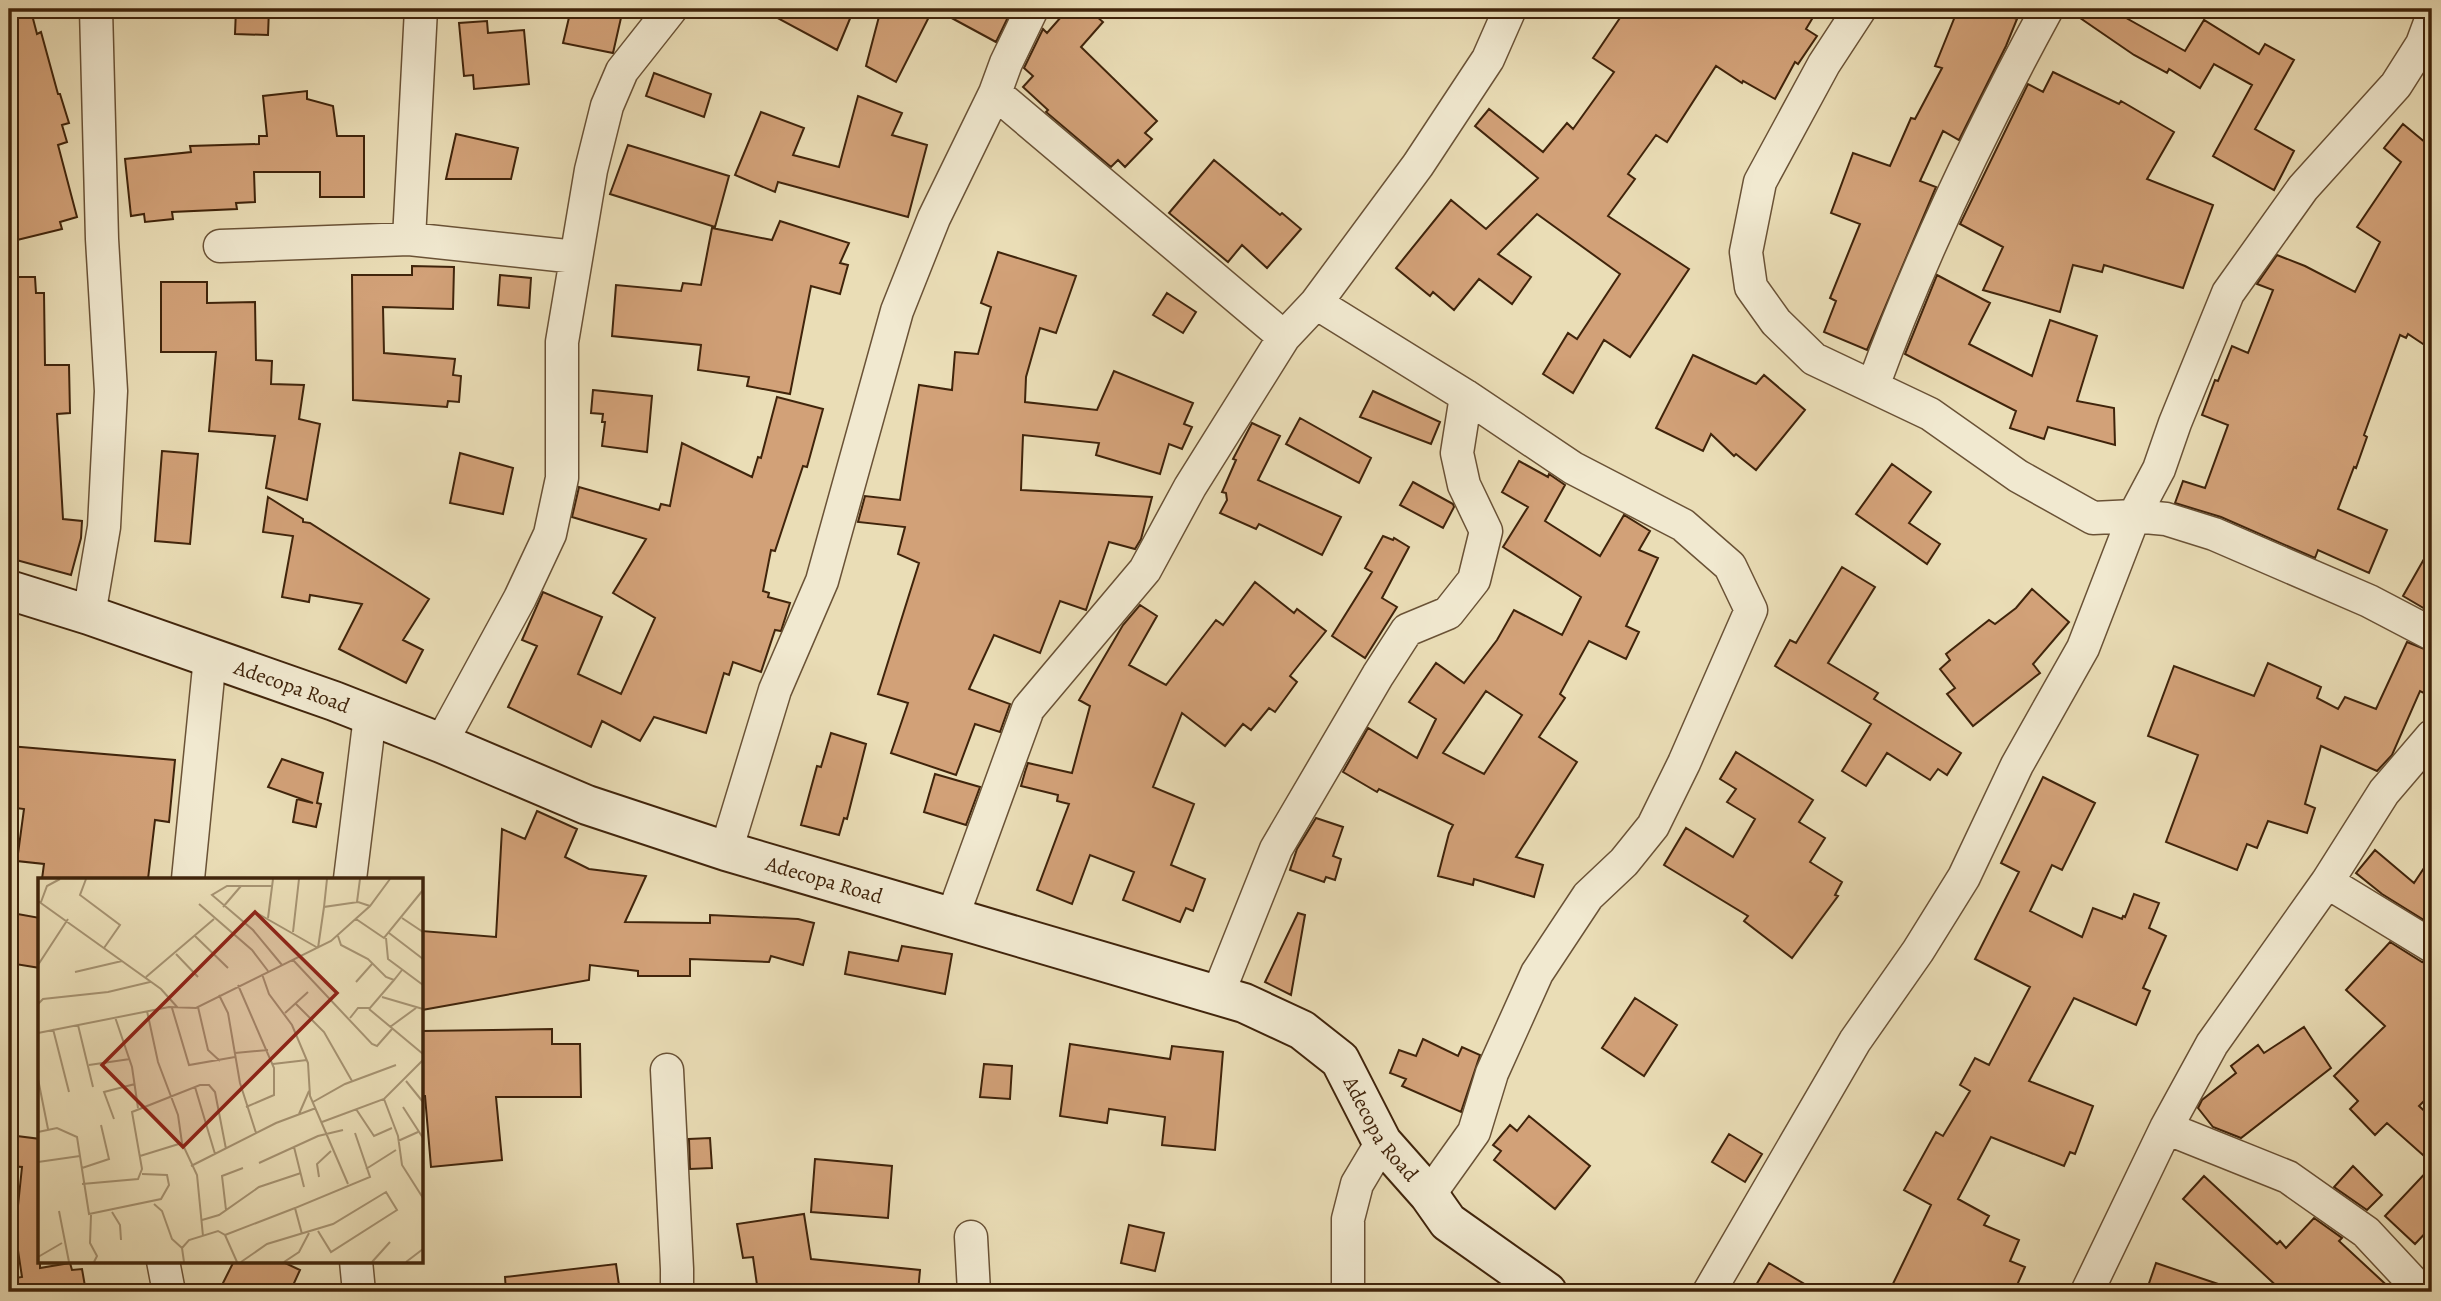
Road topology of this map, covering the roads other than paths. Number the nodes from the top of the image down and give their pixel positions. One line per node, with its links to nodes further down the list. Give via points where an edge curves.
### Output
1 (96, 9): 19 (street, via 111,391 104,527)
2 (421, 9): 10 (street)
3 (671, 9): 12 (street, via 622,71 607,106)
4 (1032, 9): 9 (street)
5 (1510, 9): 13 (street, via 1488,59 1418,165)
6 (1860, 9): 15 (street, via 1824,64 1760,182 1746,252 1751,287 1776,322 1814,359)
7 (2047, 9): 15 (street, via 1956,186)
8 (2429, 37): 17 (street, via 2396,85 2303,188 2228,293 2159,469)
9 (995, 93): 14 (street); 25 (street, via 934,218 897,311 822,581 775,690)
10 (409, 239): 11 (street); 12 (street)
11 (220, 246)
12 (576, 257): 24 (street, via 562,342 562,478 550,534)
13 (1316, 303): 14 (street); 16 (street)
14 (1284, 337): 29 (street, via 1144,569 1028,709)
15 (1874, 386): 17 (street, via 1930,414 2018,476 2093,518)
16 (1466, 396): 31 (street, via 1457,453 1464,485 1486,531 1475,580 1448,612 1407,631 1378,675 1276,849); 35 (street, via 1573,468 1683,525 1730,566 1751,610 1653,826 1588,897 1537,973 1492,1073 1474,1132)
17 (2134, 516): 20 (street, via 2166,519 2214,534 2369,601); 45 (street, via 2083,648 2017,765 1964,877 1855,1041)
18 (9, 590): 19 (street, Adecopa Road)
19 (89, 615): 21 (street, Adecopa Road)
20 (2432, 634)
21 (210, 657): 22 (street, Adecopa Road); 26 (street)
22 (370, 716): 24 (street, Adecopa Road); 27 (street)
23 (2432, 736): 28 (street, via 2384,792)
24 (441, 743): 25 (street, Adecopa Road, via 587,805)
25 (726, 851): 29 (street, Adecopa Road)
26 (188, 878)
27 (350, 878)
28 (2327, 882): 30 (street); 33 (street, via 2211,1044)
29 (952, 918): 31 (street, Adecopa Road)
30 (2432, 946)
31 (1218, 994): 34 (street, Adecopa Road, via 1302,1030 1340,1060)
32 (667, 1070): 41 (street)
33 (2166, 1128): 46 (street); 47 (street, via 2288,1177 2366,1232)
34 (1382, 1142): 35 (street, Adecopa Road); 43 (street, via 1357,1184 1348,1219)
35 (1429, 1195): 44 (street, Adecopa Road, via 1448,1222)
36 (971, 1237): 42 (street)
37 (163, 1262): 39 (street)
38 (356, 1262): 40 (street)
39 (169, 1292)
40 (359, 1292)
41 (677, 1292)
42 (974, 1292)
43 (1348, 1292)
44 (1547, 1292)
45 (1709, 1292)
46 (2087, 1292)
47 (2422, 1292)

